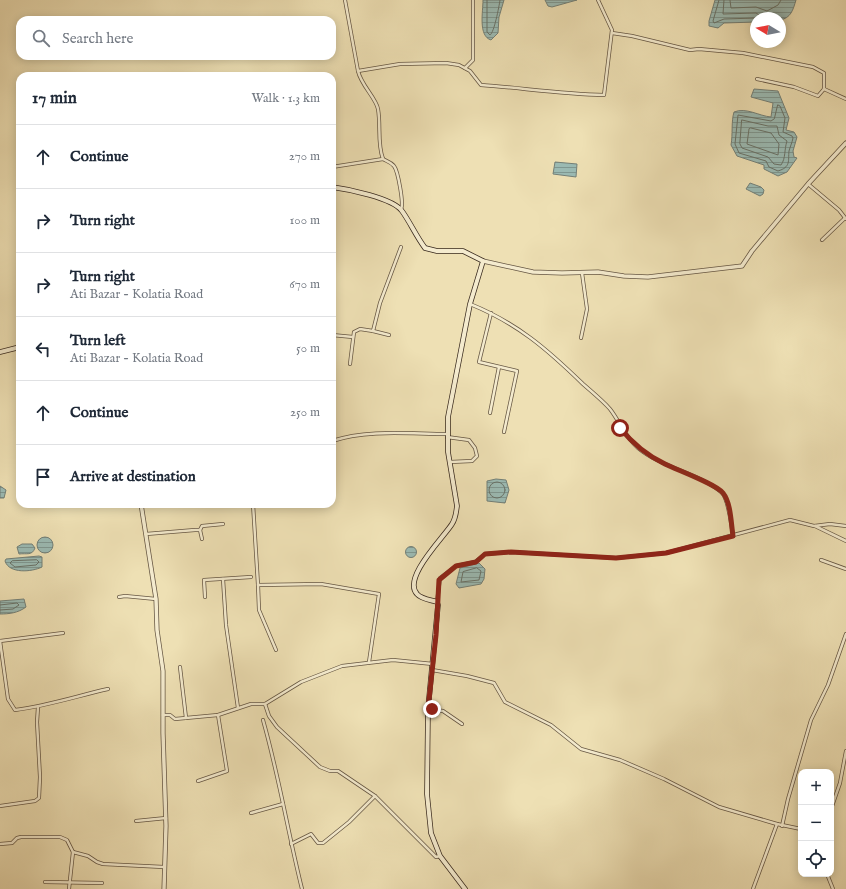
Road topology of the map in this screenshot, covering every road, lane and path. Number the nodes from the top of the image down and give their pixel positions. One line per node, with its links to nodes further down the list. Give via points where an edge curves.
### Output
1 (344, 0): 6 (street)
2 (473, 0): 5 (street, via 473,60)
3 (598, 0): 4 (street)
4 (612, 33): 5 (street, via 604,96 481,85 470,71); 8 (street, via 690,50 743,53 814,67 824,73)
5 (464, 68): 6 (street, via 446,63 400,64)
6 (358, 71): 11 (street, via 364,87 378,108 379,142)
7 (757, 79): 8 (street, via 794,86 818,96)
8 (824, 89): 9 (street)
9 (846, 99)
10 (846, 144): 13 (street)
11 (383, 159): 12 (street); 15 (street, via 391,163 395,169 403,203)
12 (336, 166)
13 (808, 184): 16 (street); 20 (street, via 742,266 648,277)
14 (336, 188): 15 (main road, via 357,191)
15 (401, 209): 19 (main road, via 425,248 436,251 463,251)
16 (846, 219): 17 (street)
17 (822, 240)
18 (402, 247): 23 (street, via 380,303)
19 (483, 261): 20 (street, via 533,272); 21 (main road)
20 (582, 273): 27 (street, via 587,309)
21 (470, 302): 22 (street); 34 (main road)
22 (491, 313): 31 (street, via 480,362); 44 (street, via 533,338 559,360 609,409 620,428 640,449 666,465 682,470 723,492)
23 (373, 331): 25 (street); 26 (street, via 356,330)
24 (336, 335): 26 (street)
25 (389, 335)
26 (353, 337): 30 (street)
27 (581, 338)
28 (16, 348): 29 (main road)
29 (0, 352)
30 (350, 364)
31 (499, 367): 32 (street); 33 (street, via 517,371)
32 (490, 413)
33 (504, 432)
34 (447, 435): 35 (street, via 376,434); 36 (main road); 36 (street, via 469,440 475,448 476,456 472,460)
35 (336, 440)
36 (449, 462): 55 (main road, via 457,506 456,515 453,523 425,559 414,580 417,594)
37 (142, 508): 43 (street)
38 (253, 508): 51 (street)
39 (223, 524): 42 (street, via 202,526)
40 (814, 526): 41 (street); 44 (street, via 790,520); 46 (street)
41 (846, 526)
42 (200, 530): 43 (street); 45 (street)
43 (146, 534): 54 (street)
44 (733, 536): 55 (street, via 666,553 616,558 511,552 485,554 476,562 456,566 440,578)
45 (202, 539)
46 (846, 541)
47 (821, 560): 48 (street)
48 (846, 569)
49 (251, 577): 50 (street)
50 (223, 579): 53 (street, via 204,580); 67 (street, via 226,625)
51 (258, 585): 59 (street, via 259,610); 60 (street, via 321,584 379,594)
52 (119, 597): 54 (street)
53 (205, 597)
54 (156, 599): 69 (street, via 157,630 163,671)
55 (437, 602): 61 (main road)
56 (63, 633): 58 (street)
57 (846, 634): 84 (street, via 828,685 811,720)
58 (0, 641): 66 (street, via 10,702 15,710)
59 (276, 650)
60 (369, 662): 61 (street, via 393,660); 65 (street, via 342,666 301,682)
61 (433, 664): 63 (main road)
62 (180, 667): 71 (street)
63 (432, 670): 68 (main road); 83 (street, via 494,683 505,702 551,725 581,749 620,760 719,807)
64 (108, 689): 66 (street)
65 (265, 704): 67 (street, via 251,704); 76 (street, via 269,716 278,727 320,767 338,771)
66 (38, 707): 79 (street, via 39,798 35,801)
67 (238, 708): 70 (street)
68 (428, 709): 73 (street, via 443,711); 89 (main road, via 427,794 431,833)
69 (163, 715): 71 (street, via 175,719); 81 (street)
70 (218, 715): 71 (street); 75 (street, via 227,771)
71 (186, 718)
72 (263, 720): 77 (street, via 275,759)
73 (462, 724)
74 (846, 751): 78 (street, via 840,783)
75 (198, 781)
76 (375, 796): 87 (street, via 350,822 323,843 318,843 310,834); 89 (street, via 436,857)
77 (283, 804): 80 (street); 87 (street)
78 (832, 805)
79 (0, 806)
80 (251, 814)
81 (166, 818): 82 (street); 90 (street)
82 (136, 821)
83 (777, 824): 84 (street); 99 (street)
84 (782, 826): 85 (street)
85 (798, 829)
86 (0, 844): 88 (street, via 12,843 21,837 60,837 67,840)
87 (291, 844): 97 (street)
88 (73, 852): 90 (street, via 104,864); 93 (street)
89 (440, 856): 98 (main road)
90 (164, 868): 96 (street)
91 (828, 877): 100 (street)
92 (45, 882): 93 (street)
93 (69, 883): 94 (street); 95 (street)
94 (102, 883)
95 (69, 889)
96 (164, 889)
97 (302, 889)
98 (465, 889)
99 (753, 889)
100 (833, 889)

